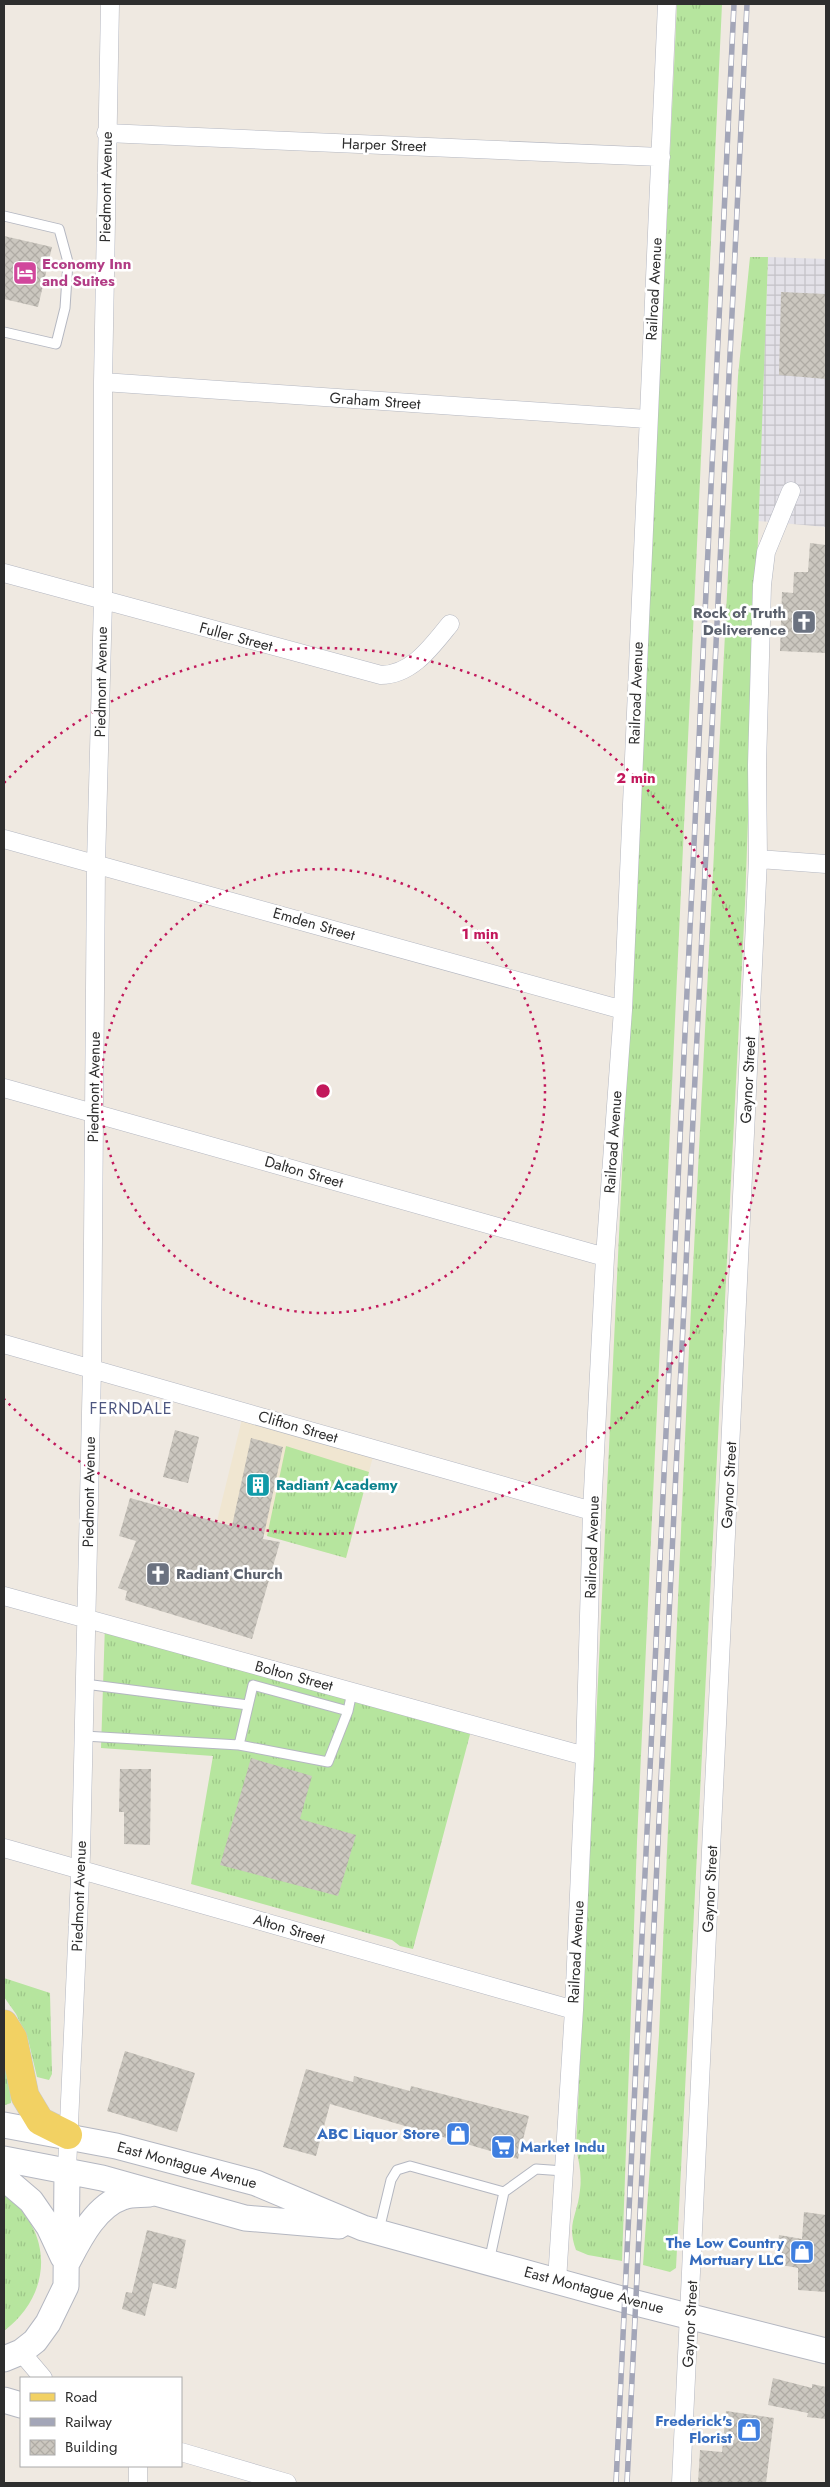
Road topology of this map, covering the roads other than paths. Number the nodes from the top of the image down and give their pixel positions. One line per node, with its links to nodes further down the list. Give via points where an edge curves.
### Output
1 (110, 4): 3 (street, Piedmont Avenue)
2 (667, 4): 4 (street, Railroad Avenue)
3 (106, 134): 4 (street, Harper Street); 7 (street, Piedmont Avenue)
4 (661, 157): 8 (street, Railroad Avenue)
5 (4, 216): 6 (lane, via 59,229 68,262 66,308 56,344)
6 (4, 332)
7 (103, 382): 8 (street, Graham Street); 11 (street, Piedmont Avenue)
8 (648, 419): 17 (street, Railroad Avenue)
9 (791, 491): 14 (street, Gaynor Street, via 766,552 762,585)
10 (4, 573): 11 (street, Fuller Street)
11 (103, 601): 12 (street, Fuller Street, via 381,675 393,675 424,657); 15 (street, Piedmont Avenue)
12 (450, 624)
13 (4, 838): 15 (street, Emden Street)
14 (758, 859): 16 (street); 49 (street, Gaynor Street)
15 (96, 864): 17 (street, Emden Street); 19 (street, Piedmont Avenue)
16 (826, 864)
17 (623, 1010): 20 (street, Railroad Avenue)
18 (4, 1088): 19 (street, Dalton Street)
19 (94, 1113): 20 (street, Dalton Street); 22 (street, Piedmont Avenue)
20 (605, 1257): 23 (street, Railroad Avenue)
21 (4, 1344): 22 (street, Clifton Street)
22 (92, 1368): 23 (street, Clifton Street); 25 (street, Piedmont Avenue)
23 (592, 1511): 32 (street, Railroad Avenue)
24 (4, 1596): 25 (street, Bolton Street)
25 (86, 1618): 26 (street, Piedmont Avenue); 27 (street, Bolton Street)
26 (85, 1684): 28 (lane); 30 (street, Piedmont Avenue)
27 (352, 1692): 29 (lane); 32 (street, Bolton Street)
28 (248, 1705): 29 (lane, via 253,1685); 31 (lane)
29 (348, 1711): 31 (lane, via 328,1762)
30 (84, 1736): 31 (lane); 34 (street, Piedmont Avenue)
31 (238, 1745)
32 (585, 1756): 35 (street, Railroad Avenue)
33 (4, 1848): 34 (street, Alton Street)
34 (80, 1869): 35 (street, Alton Street); 38 (street, Piedmont Avenue)
35 (574, 2010): 41 (street, Railroad Avenue)
36 (4, 2024): 38 (main road, via 13,2038 26,2096 40,2121)
37 (4, 2125): 38 (main road, East Montague Avenue)
38 (68, 2135): 40 (street, Piedmont Avenue); 45 (main road, East Montague Avenue, via 256,2183)
39 (4, 2159): 40 (main road, East Montague Avenue)
40 (67, 2169): 44 (main road, East Montague Avenue); 47 (main road)
41 (564, 2171): 43 (lane, via 536,2169); 48 (street, Railroad Avenue)
42 (4, 2178): 47 (main road, via 31,2201 49,2227)
43 (504, 2192): 45 (lane, via 410,2166 397,2170); 46 (lane)
44 (154, 2193): 45 (main road, East Montague Avenue, via 245,2218); 47 (main road, via 122,2197 105,2209 86,2228)
45 (370, 2230): 46 (main road, East Montague Avenue)
46 (489, 2262): 48 (main road, East Montague Avenue)
47 (66, 2264): 51 (main road, via 66,2286 56,2309 35,2341)
48 (557, 2281): 49 (main road, East Montague Avenue)
49 (690, 2315): 50 (main road, East Montague Avenue); 59 (street, Gaynor Street)
50 (826, 2351)
51 (12, 2356): 52 (street)
52 (42, 2377)
53 (4, 2400): 54 (main road)
54 (20, 2405)
55 (182, 2452): 58 (street)
56 (138, 2467): 57 (street)
57 (138, 2483)
58 (287, 2483)
59 (681, 2483)

